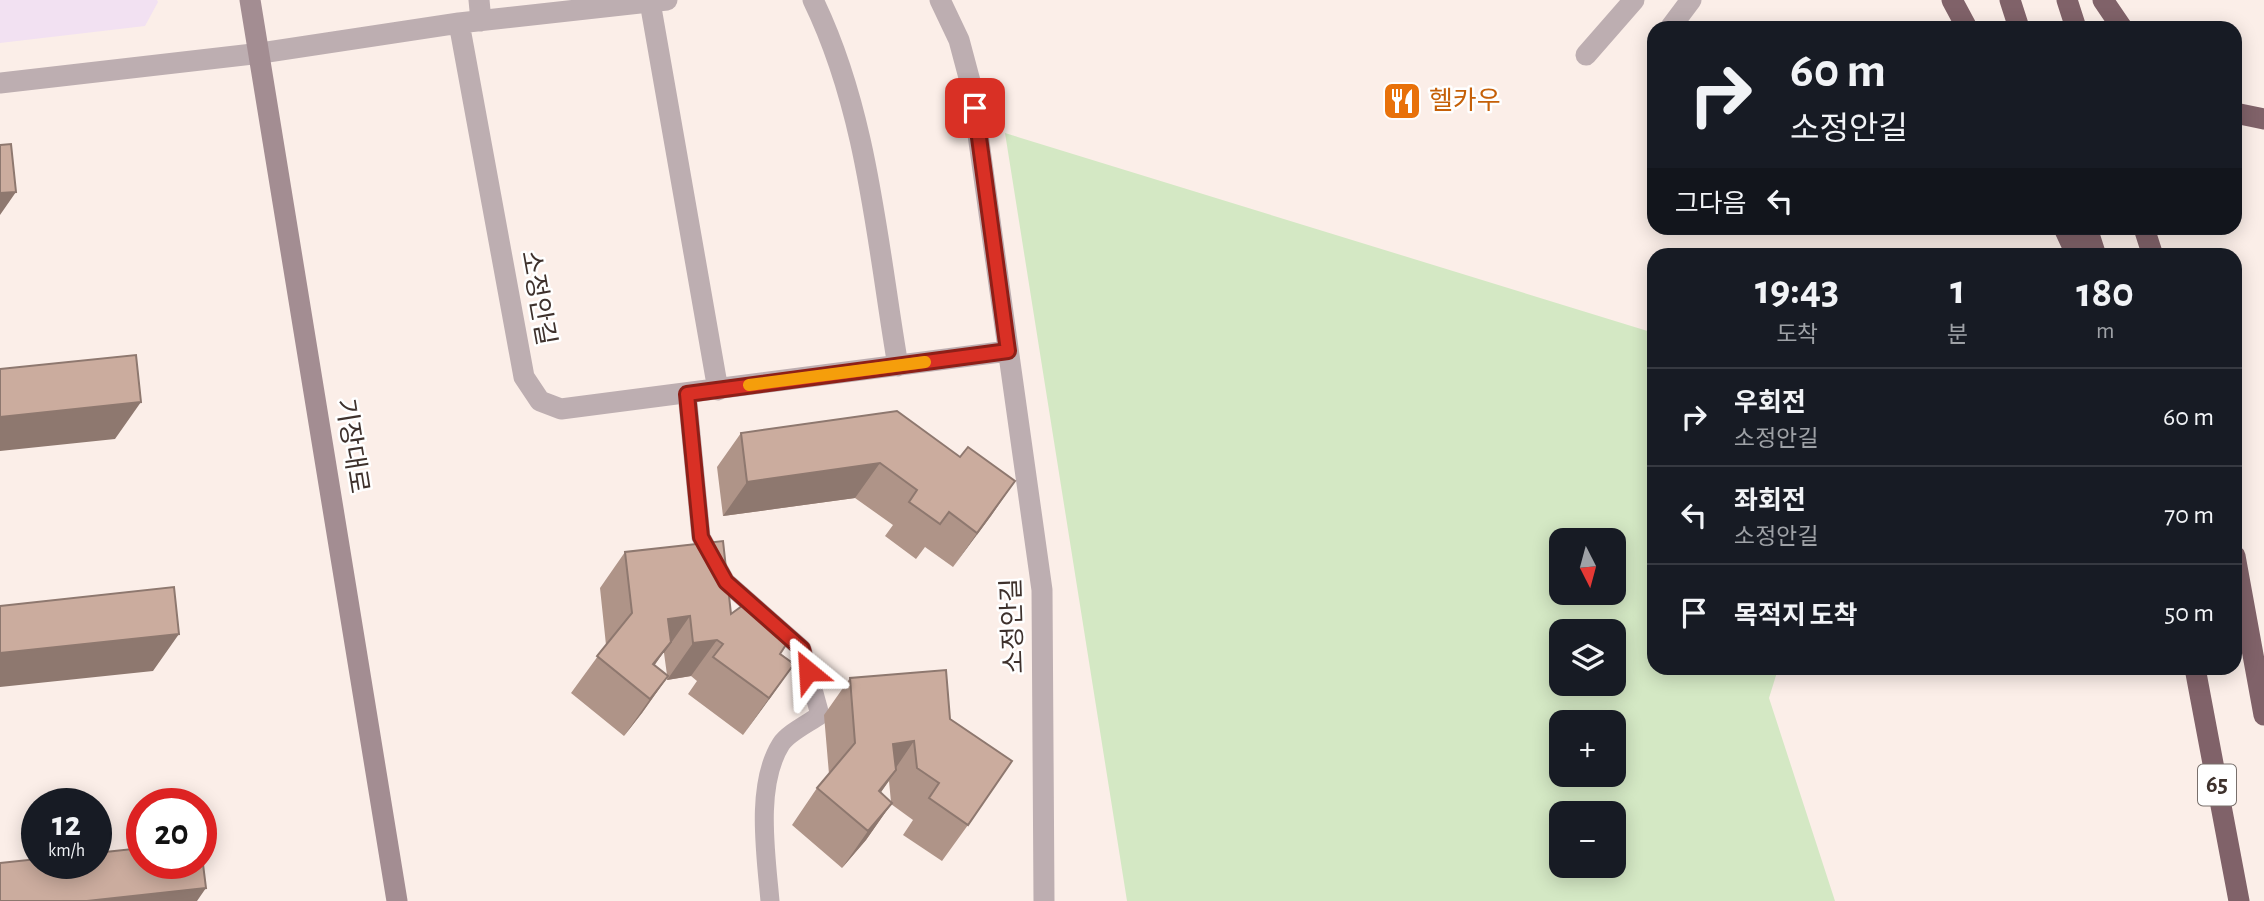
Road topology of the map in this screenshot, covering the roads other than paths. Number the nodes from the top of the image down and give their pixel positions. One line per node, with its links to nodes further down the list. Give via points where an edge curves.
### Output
1 (250, 0): 18 (main road, 기장대로)
2 (813, 0): 24 (street, via 839,57 856,114)
3 (940, 0): 23 (street, 소정안길, via 959,40 971,85)
4 (1634, 0): 19 (street)
5 (1690, 0): 12 (street)
6 (1952, 0): 13 (highway)
7 (2010, 0): 14 (highway)
8 (2067, 0): 15 (highway)
9 (2103, 0): 16 (highway)
10 (659, 1): 11 (street); 25 (street)
11 (480, 11): 17 (street)
12 (1675, 21)
13 (1963, 21)
14 (2018, 21)
15 (2074, 21)
16 (2117, 21)
17 (459, 23): 18 (street); 26 (street, 소정안길, via 524,377 531,391 540,401 561,409)
18 (261, 53): 20 (street); 30 (main road, 기장대로)
19 (1586, 55)
20 (0, 83)
21 (2242, 114): 22 (highway)
22 (2264, 118)
23 (1008, 351): 24 (street, 소정안길); 32 (street, 소정안길, via 1042,590)
24 (898, 366): 25 (street, 소정안길)
25 (718, 390): 26 (street, 소정안길)
26 (687, 394): 31 (lane, via 701,537 726,582 802,649 820,715 782,743 770,774 763,826)
27 (2242, 594): 29 (highway)
28 (2196, 675): 33 (highway, 65)
29 (2264, 715)
30 (397, 901)
31 (770, 901)
32 (1044, 901)
33 (2239, 901)

